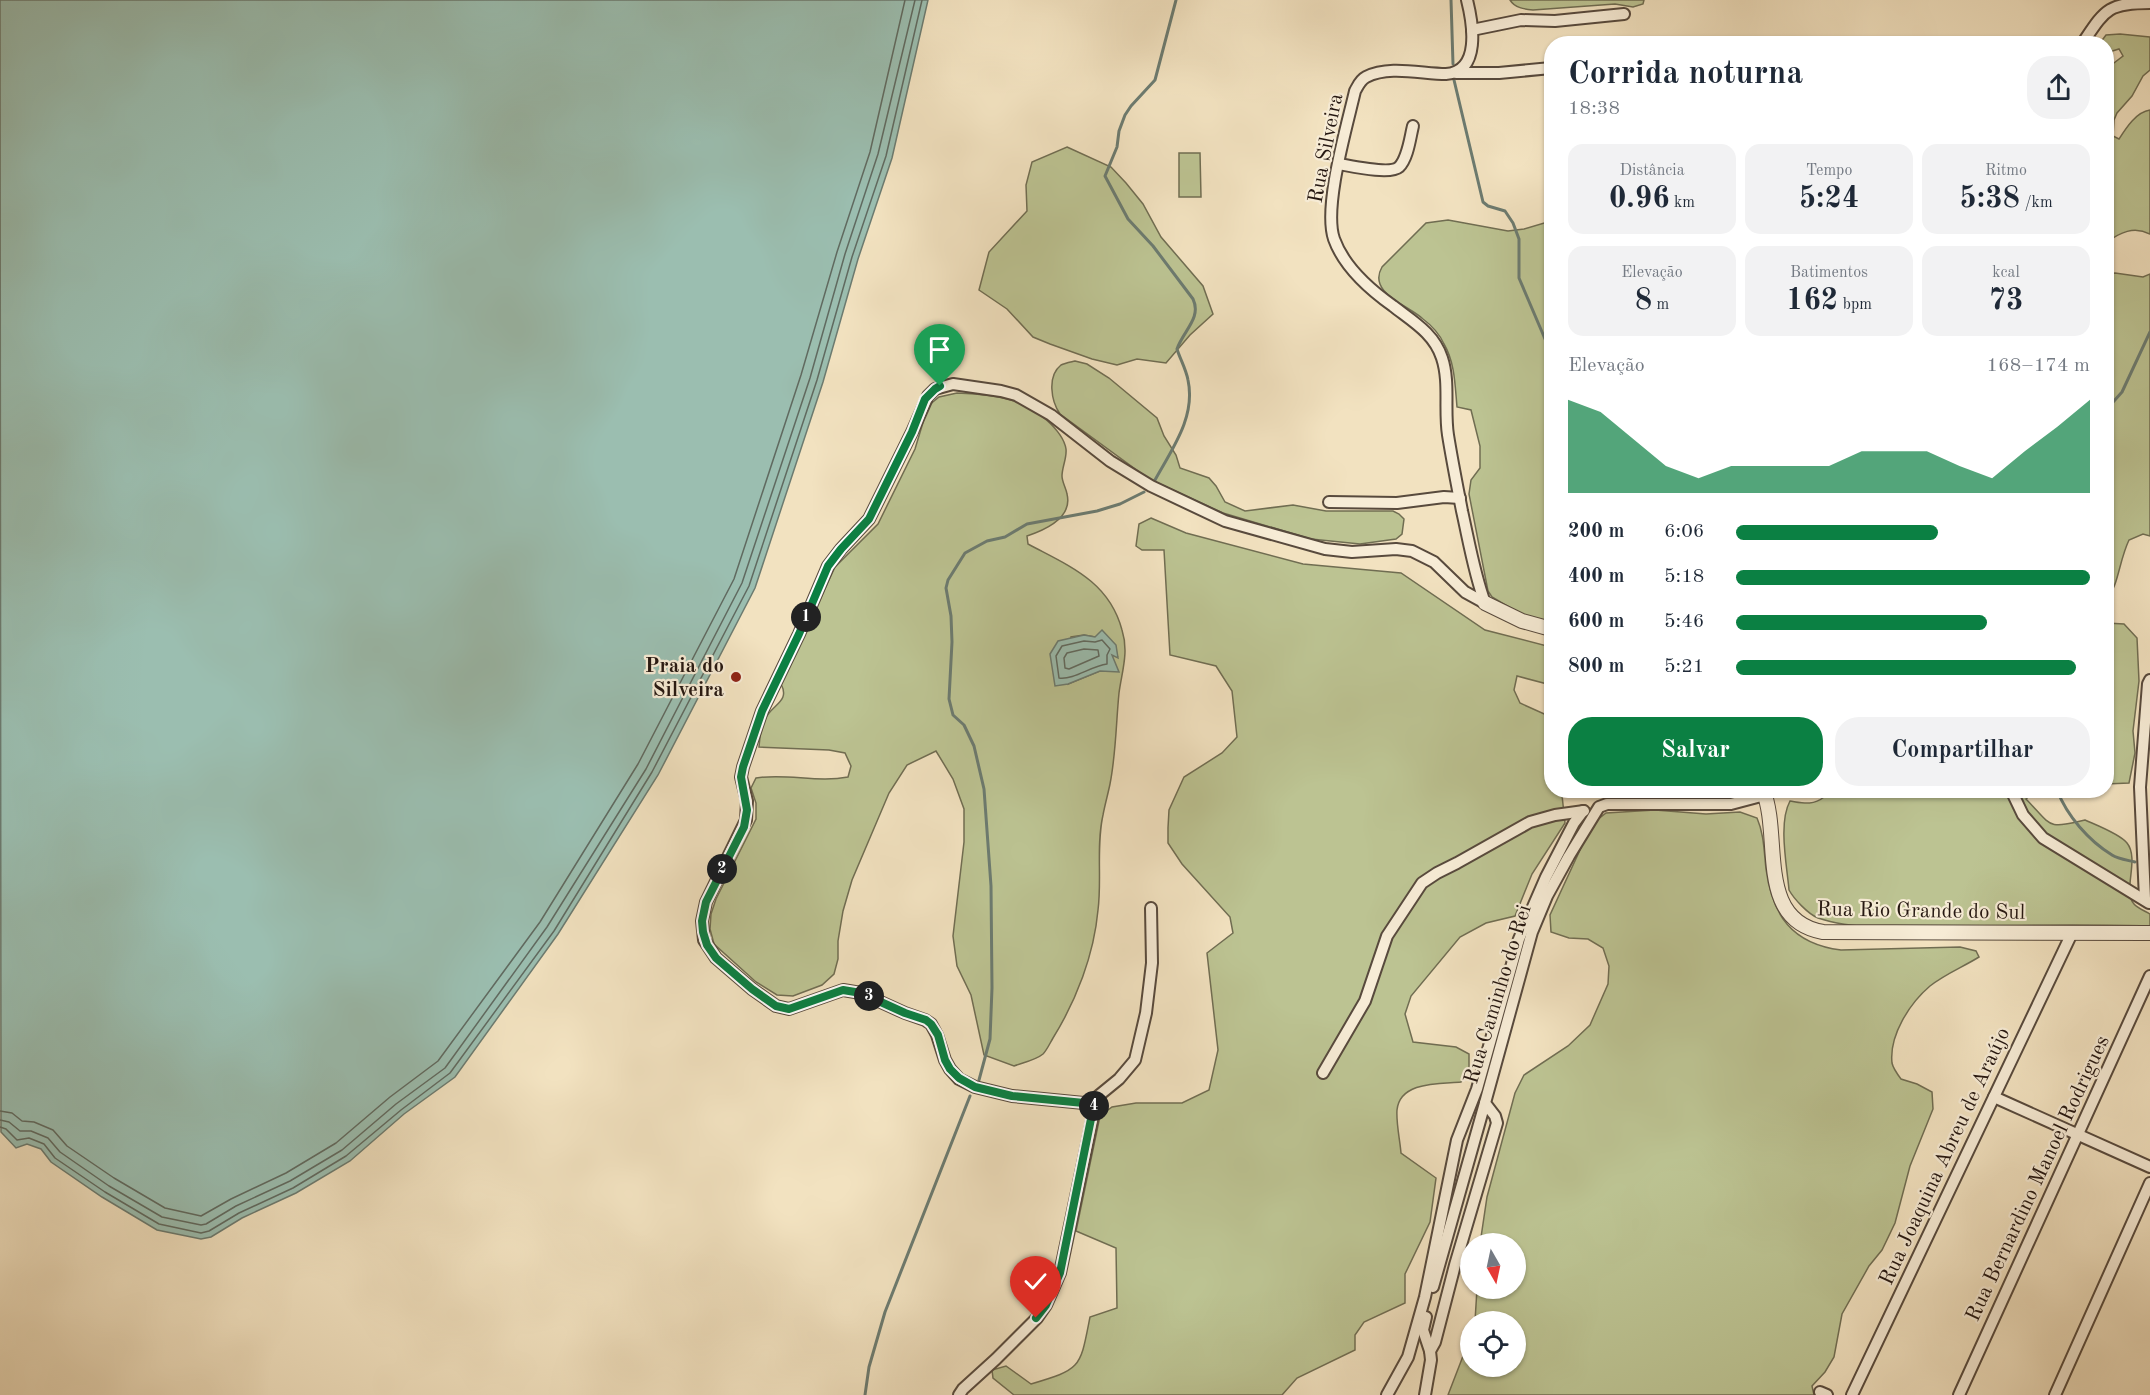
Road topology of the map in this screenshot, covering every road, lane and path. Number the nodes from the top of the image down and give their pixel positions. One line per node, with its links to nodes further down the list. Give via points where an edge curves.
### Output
1 (1467, 0): 4 (street)
2 (2150, 3): 5 (street, via 2113,7 2099,18)
3 (1624, 14): 4 (street, via 1521,20)
4 (1472, 30): 7 (street, via 1470,57)
5 (2087, 36)
6 (1544, 69): 7 (street)
7 (1456, 74): 9 (street, Rua Silveira, via 1389,71 1360,81 1354,91)
8 (1413, 126): 9 (street, via 1399,168 1391,171)
9 (1338, 164): 10 (street, Rua Silveira, via 1331,210 1334,238 1340,250 1355,274 1429,334 1441,354 1448,433)
10 (1460, 498): 11 (street, via 1397,503); 12 (street, Rua Silveira, via 1474,572)
11 (1329, 502)
12 (1485, 603): 13 (street); 29 (street, via 1465,591 1434,562 1412,551 1325,549 1225,521 1151,486 1016,395 953,384 935,389 928,396 869,519 828,566 762,711 741,777 747,810 744,827 706,902 703,932 716,958 776,1006 789,1009 843,990 861,993 931,1024 950,1069 975,1087 1012,1096)
13 (1544, 627)
14 (2150, 680): 15 (street)
15 (2145, 787): 21 (street)
16 (1749, 798): 19 (street, via 1731,804 1615,803)
17 (1765, 798): 23 (street, Rua Rio Grande do Sul, via 1781,900 1797,923 1808,930)
18 (2015, 798): 21 (street, via 2043,838)
19 (1599, 807): 20 (street); 28 (street, Rua Caminho do Rei, via 1547,896 1532,932)
20 (1583, 811): 26 (street, via 1530,822 1422,883 1387,936 1365,1001); 35 (street, via 1546,877 1519,939 1496,1028 1457,1140 1425,1297 1408,1357)
21 (2147, 901)
22 (1151, 908): 29 (street, via 1152,963 1135,1060 1097,1096)
23 (2072, 933): 24 (street, Rua Rio Grande do Sul); 27 (street, Rua Joaquina Abreu de Araújo)
24 (2150, 933)
25 (2150, 976): 30 (street, Rua Bernardino Manoel Rodrigues)
26 (1323, 1073)
27 (1994, 1097): 30 (street); 37 (street, Rua Joaquina Abreu de Araújo)
28 (1485, 1103): 33 (street, via 1426,1315 1423,1330); 33 (street, Rua Caminho do Rei, via 1497,1123)
29 (1094, 1104): 34 (street, via 1060,1273 1052,1294 1036,1318)
30 (2078, 1135): 31 (street); 38 (street, Rua Bernardino Manoel Rodrigues)
31 (2150, 1167)
32 (2150, 1183): 39 (street)
33 (1430, 1351): 36 (street, Rua Caminho do Rei)
34 (959, 1395)
35 (1387, 1395)
36 (1425, 1395)
37 (1852, 1395)
38 (1959, 1395)
39 (2055, 1395)

